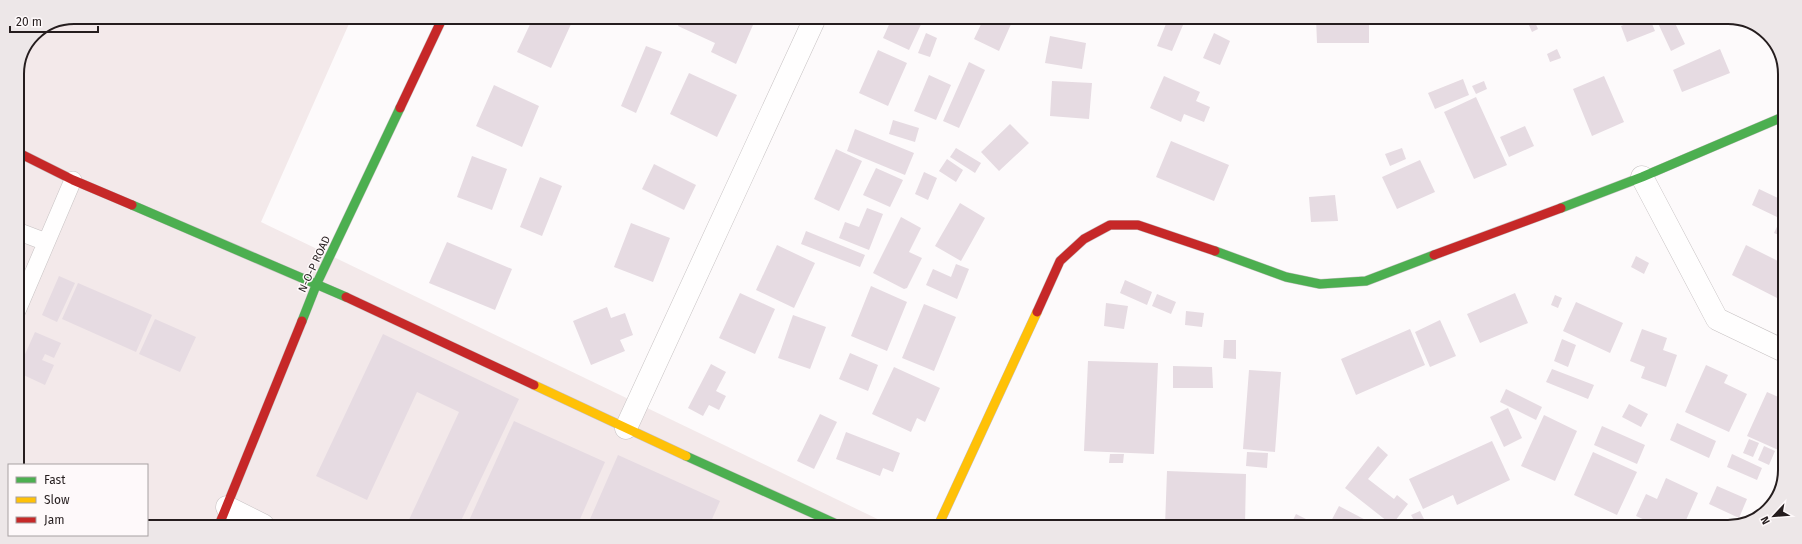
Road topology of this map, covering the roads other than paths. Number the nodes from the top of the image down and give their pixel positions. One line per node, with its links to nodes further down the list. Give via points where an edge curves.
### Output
1 (440, 24): 9 (street, N-O-P ROAD)
2 (812, 24): 12 (street)
3 (1778, 119): 5 (street)
4 (24, 156): 6 (street)
5 (1642, 177): 11 (street, via 1717,319); 16 (street, via 1366,281 1320,284 1286,277 1138,225 1110,225 1084,238 1060,261)
6 (73, 180): 8 (lane); 9 (street)
7 (24, 234): 8 (lane)
8 (46, 242): 10 (lane)
9 (317, 283): 12 (street); 13 (street, N-O-P ROAD)
10 (24, 294)
11 (1778, 348)
12 (626, 428): 15 (street)
13 (223, 516): 14 (street)
14 (241, 520)
15 (828, 520)
16 (941, 520)

